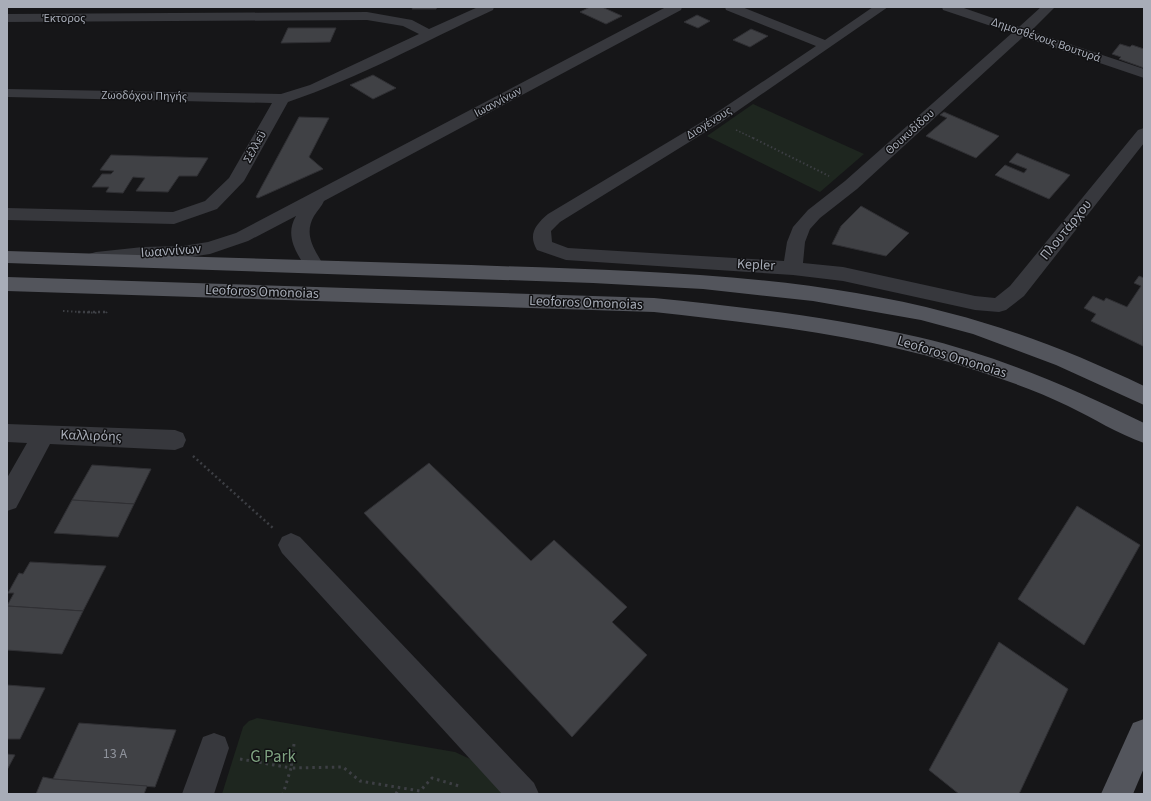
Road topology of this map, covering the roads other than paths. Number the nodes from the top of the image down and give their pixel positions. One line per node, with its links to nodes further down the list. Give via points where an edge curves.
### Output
1 (488, 7): 9 (street)
2 (676, 7): 15 (street, Ιωαννίνων)
3 (730, 7): 10 (street)
4 (882, 7): 10 (street, Διογένους)
5 (948, 7): 8 (street, Δημοσθένους Βουτυρά)
6 (1049, 7): 8 (street, Θουκυδίδου)
7 (7, 18): 9 (street, Έκτορος, via 367,16 407,23)
8 (1022, 31): 11 (street, Δημοσθένους Βουτυρά); 21 (street, Θουκυδίδου, via 851,186 814,214 802,227 796,242)
9 (430, 35): 13 (street, via 315,88)
10 (826, 45): 17 (street, Διογένους, via 715,120 554,218 542,229)
11 (1144, 74)
12 (7, 93): 13 (street, Ζωοδόχου Πηγής)
13 (282, 99): 16 (street, Σέλλεϋ, via 236,181 211,205 174,218)
14 (1144, 133): 23 (street, Πλουτάρχου, via 1016,291 999,305)
15 (320, 197): 19 (street, Ιωαννίνων, via 242,237 210,248); 20 (street, Ιωαννίνων, via 308,209 300,223 299,237)
16 (7, 214)
17 (540, 238): 21 (street, Kepler, via 544,246 566,254)
18 (7, 257): 19 (main road, Leoforos Omonoias)
19 (83, 260): 20 (main road, Leoforos Omonoias)
20 (315, 266): 24 (main road, Leoforos Omonoias, via 650,278 829,296 923,314 1003,338 1091,370)
21 (793, 268): 23 (street, Kepler, via 843,274)
22 (7, 284): 27 (main road, Leoforos Omonoias, via 654,305 751,315 919,345 985,365 1074,399)
23 (974, 303)
24 (1144, 396)
25 (7, 433): 26 (street, Καλλιρόης)
26 (44, 434): 28 (street, Καλλιρόης); 29 (street)
27 (1144, 434)
28 (175, 440)
29 (7, 500)
30 (291, 545): 34 (street)
31 (1144, 734): 35 (main road)
32 (214, 748): 33 (street)
33 (198, 794)
34 (524, 794)
35 (1118, 794)

